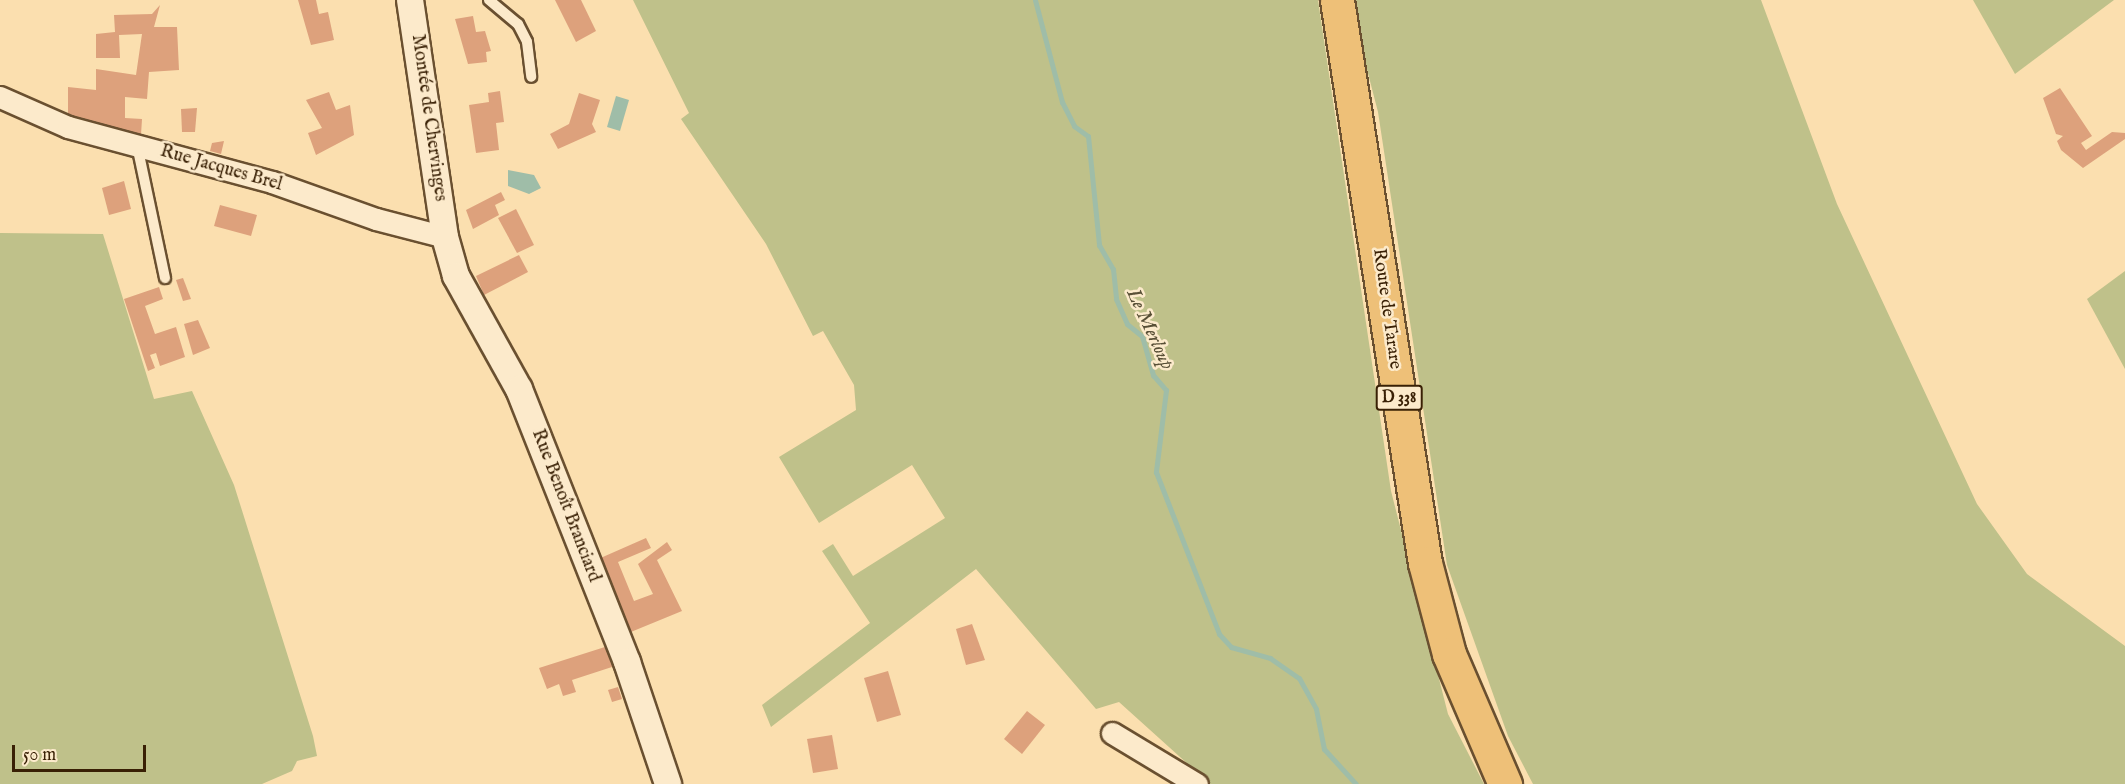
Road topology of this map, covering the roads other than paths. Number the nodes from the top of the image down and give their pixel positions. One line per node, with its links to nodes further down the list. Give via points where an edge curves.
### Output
1 (410, 0): 7 (street, Montée de Chervinges)
2 (489, 0): 4 (lane, via 518,24 527,42)
3 (1337, 0): 12 (main road, Route de Tarare / D 338, via 1425,563 1449,654)
4 (531, 77)
5 (0, 97): 6 (street, Rue Jacques Brel, via 68,127)
6 (137, 145): 7 (street, Rue Jacques Brel); 8 (lane)
7 (445, 237): 10 (street, Rue Benoît Branciard, via 460,286 527,407 627,662)
8 (165, 278)
9 (1112, 733): 11 (street)
10 (668, 784)
11 (1197, 784)
12 (1505, 784)

